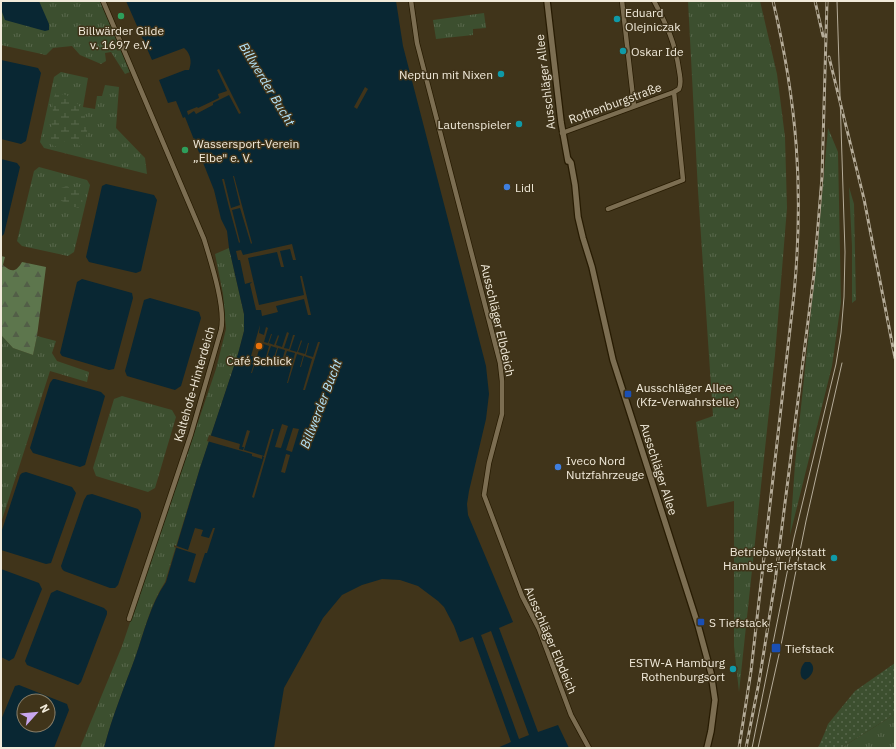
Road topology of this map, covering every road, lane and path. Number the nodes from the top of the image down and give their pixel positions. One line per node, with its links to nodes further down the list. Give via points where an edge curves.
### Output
1 (103, 1): 12 (street, Kaltehofe-Hinterdeich, via 204,239 222,316 221,330 191,434)
2 (411, 1): 7 (street, Ausschläger Elbdeich)
3 (415, 1): 7 (street)
4 (547, 1): 10 (street, Ausschläger Allee)
5 (622, 1): 9 (street)
6 (654, 1): 8 (street, Rothenburgstraße, via 670,32 678,59 681,85)
7 (413, 18): 13 (street, Ausschläger Elbdeich, via 441,140 500,363 502,414 484,494 522,596 539,629 571,715)
8 (674, 92): 9 (street, Rothenburgstraße); 11 (street, Rothenburgstraße, via 683,180)
9 (634, 106): 10 (street, Rothenburgstraße)
10 (562, 133): 14 (street, Ausschläger Allee, via 581,233 592,267 613,360 710,667 715,700)
11 (608, 209)
12 (129, 619)
13 (589, 748)
14 (707, 748)

